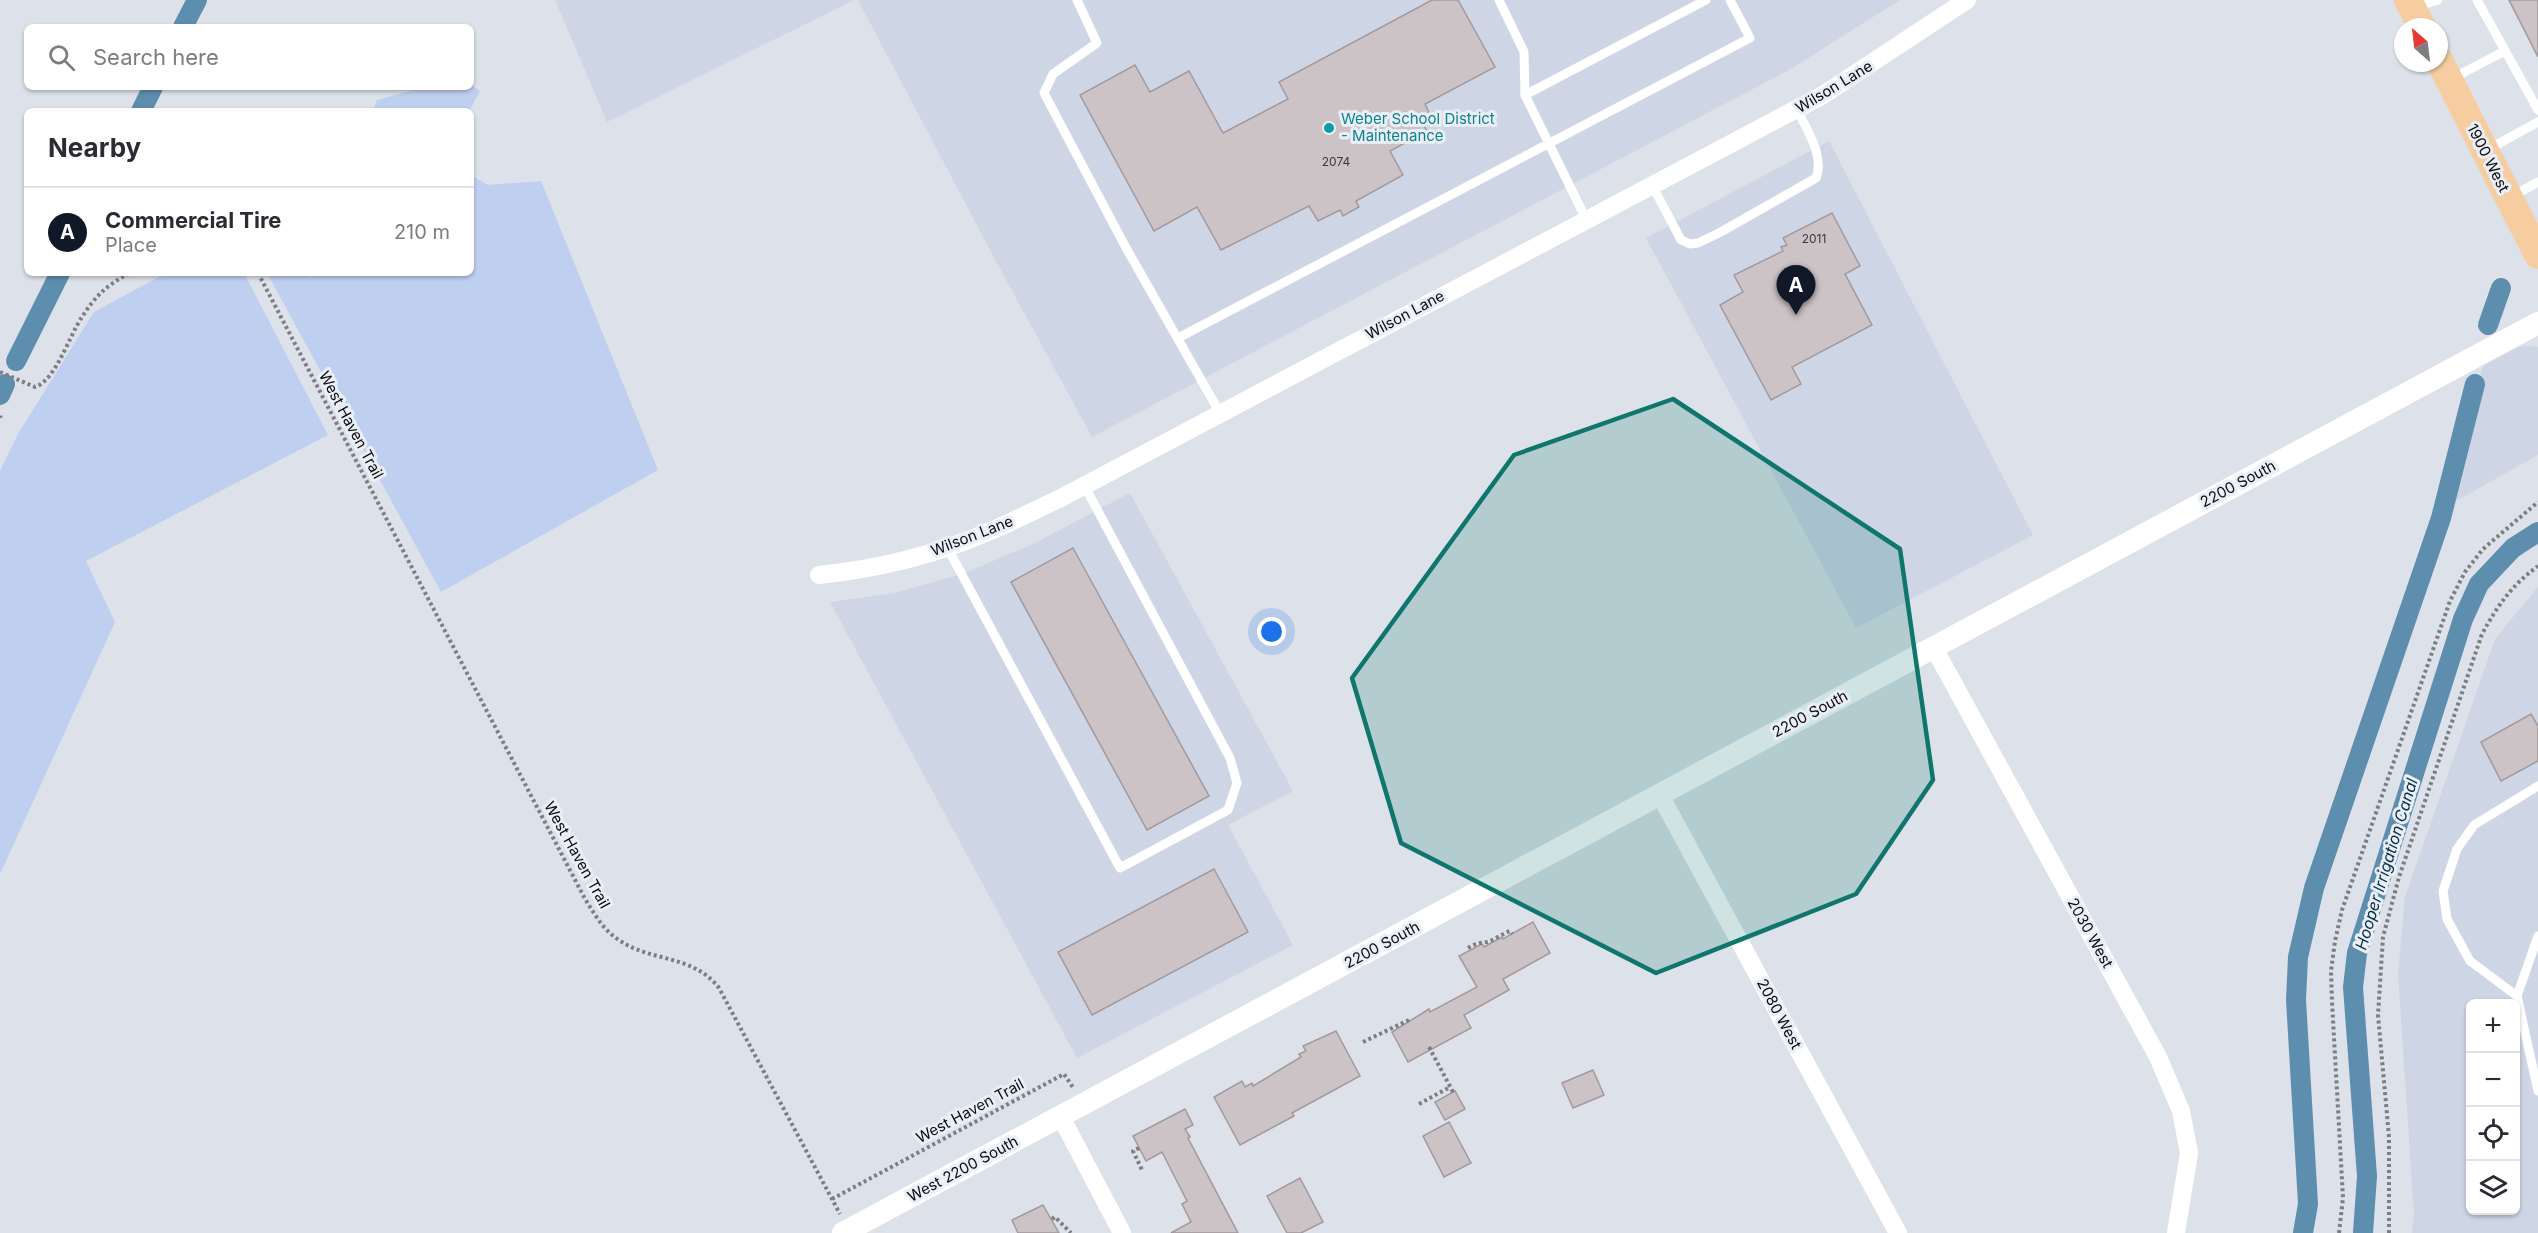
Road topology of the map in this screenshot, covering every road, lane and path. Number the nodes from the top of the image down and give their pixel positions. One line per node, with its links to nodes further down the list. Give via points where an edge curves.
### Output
1 (1077, 0): 24 (lane, via 1096,43 1053,74 1044,93)
2 (1499, 0): 10 (lane, via 1524,52)
3 (1706, 0): 10 (lane)
4 (1730, 0): 14 (lane, via 1750,38)
5 (1967, 0): 11 (street, Wilson Lane)
6 (2477, 0): 7 (lane)
7 (2505, 51): 8 (lane); 12 (lane)
8 (2448, 69)
9 (2445, 72): 15 (main road, 1900 West)
10 (1525, 95): 14 (lane)
11 (1797, 109): 17 (street, Wilson Lane); 17 (lane, via 1817,154 1820,169 1816,178 1719,233 1698,243 1681,240)
12 (2538, 110)
13 (2538, 122): 15 (lane)
14 (1549, 144): 19 (lane); 24 (lane)
15 (2485, 151): 18 (main road, 1900 West)
16 (2538, 182): 18 (lane)
17 (1652, 185): 19 (street, Wilson Lane)
18 (2509, 199): 20 (main road, 1900 West)
19 (1586, 219): 26 (street, Wilson Lane)
20 (2538, 255)
21 (124, 276): 25 (path, via 107,285 90,306 41,385 35,387)
22 (260, 276): 45 (path, West Haven Trail, via 584,897 602,925 617,939 650,954 691,965 710,976 832,1199 1064,1074)
23 (2538, 323): 32 (street, 2200 South)
24 (1178, 338): 26 (lane)
25 (1, 372)
26 (1220, 413): 27 (street, Wilson Lane)
27 (1084, 485): 29 (street, Wilson Lane, via 988,533); 29 (lane, via 1230,758 1237,783 1227,810 1120,867)
28 (2538, 502): 56 (path, via 2483,549 2450,601 2342,910 2331,970 2343,1198)
29 (947, 547): 31 (street, Wilson Lane, via 851,572)
30 (2538, 566): 57 (path, via 2512,588 2482,634 2399,877 2383,937 2378,1015 2389,1137)
31 (819, 575)
32 (1934, 648): 34 (street, 2200 South); 55 (street, 2030 West, via 2158,1057 2181,1111 2189,1152)
33 (2538, 786): 38 (lane, via 2474,825 2457,849 2443,891 2447,918 2470,961)
34 (1660, 795): 45 (street, 2200 South); 54 (street, 2080 West)
35 (1512, 933): 37 (path)
36 (2538, 936): 38 (lane)
37 (1468, 948)
38 (2517, 996): 43 (lane)
39 (1409, 1020): 40 (path)
40 (1363, 1042)
41 (1429, 1047): 42 (path)
42 (1450, 1087): 44 (path); 46 (path)
43 (2538, 1091)
44 (1453, 1092)
45 (1080, 1100): 47 (street, West 2200 South)
46 (1419, 1104)
47 (1062, 1117): 51 (street, West 2200 South); 53 (street)
48 (1139, 1148): 49 (path, via 1132,1151)
49 (1143, 1172)
50 (1052, 1219): 52 (path, via 1055,1217)
51 (843, 1233)
52 (1071, 1233)
53 (1122, 1233)
54 (1898, 1233)
55 (2176, 1233)
56 (2339, 1233)
57 (2389, 1233)

